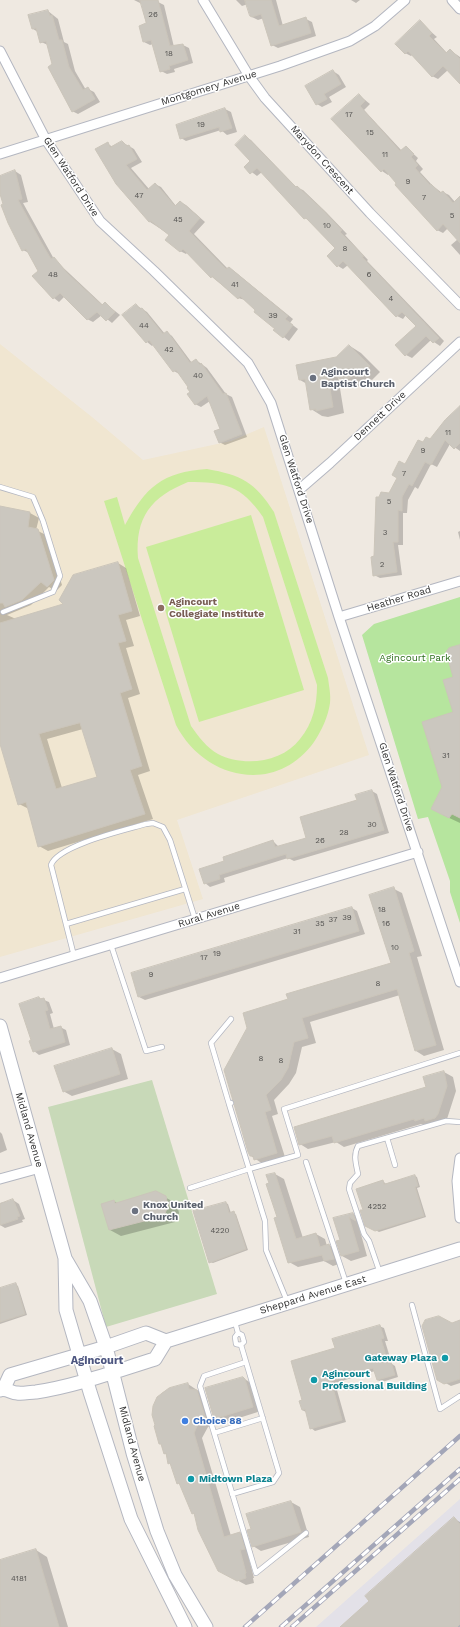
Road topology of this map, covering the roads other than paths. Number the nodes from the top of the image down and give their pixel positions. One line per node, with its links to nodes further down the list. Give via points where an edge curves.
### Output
1 (203, 0): 6 (street, Marydon Crescent)
2 (405, 0): 6 (street, Montgomery Avenue, via 376,26 350,41)
3 (452, 0): 4 (street)
4 (460, 8)
5 (0, 50): 7 (street, Glen Watford Drive)
6 (249, 76): 7 (street, Montgomery Avenue); 9 (street, Marydon Crescent, via 265,98 365,207)
7 (46, 140): 8 (street, Montgomery Avenue); 12 (street, Glen Watford Drive, via 100,221 154,270 248,363 271,403)
8 (0, 154)
9 (460, 305)
10 (460, 342): 12 (street, Dennett Drive)
11 (0, 487): 14 (lane, via 33,497 60,576 53,592)
12 (300, 489): 15 (street, Glen Watford Drive)
13 (460, 581): 15 (street, Heather Road)
14 (3, 612)
15 (339, 617): 16 (street, Glen Watford Drive)
16 (418, 852): 18 (street, Rural Avenue); 23 (street, Glen Watford Drive)
17 (185, 889): 18 (lane); 19 (lane); 19 (lane, via 166,831 158,824 146,824 84,842 53,861 51,870)
18 (195, 920): 20 (street, Rural Avenue)
19 (66, 924): 21 (lane)
20 (111, 945): 21 (street, Rural Avenue); 26 (lane, via 146,1052)
21 (74, 956): 22 (street, Rural Avenue)
22 (0, 978)
23 (460, 982)
24 (231, 1019): 34 (lane, via 210,1043)
25 (0, 1026): 33 (main road, Midland Avenue)
26 (162, 1047)
27 (460, 1053): 34 (lane, via 284,1109 298,1154)
28 (460, 1122): 29 (lane, via 446,1121)
29 (387, 1138): 32 (lane); 40 (lane, via 358,1146 355,1155 358,1174 350,1183 349,1189)
30 (460, 1158): 37 (street, via 457,1181)
31 (306, 1162): 41 (lane)
32 (395, 1166)
33 (40, 1168): 35 (street); 39 (main road, Midland Avenue)
34 (249, 1169): 36 (lane); 42 (lane, via 265,1221 266,1250)
35 (0, 1179)
36 (190, 1188)
37 (460, 1218)
38 (460, 1249): 40 (main road, Sheppard Avenue East)
39 (65, 1258): 46 (main road, Midland Avenue, via 90,1301); 47 (main road, Midland Avenue, via 66,1310)
40 (380, 1274): 41 (main road, Sheppard Avenue East)
41 (346, 1284): 42 (main road, Sheppard Avenue East)
42 (288, 1303): 44 (main road, Sheppard Avenue East)
43 (412, 1305): 52 (lane, via 440,1409)
44 (234, 1320): 45 (main road, Sheppard Avenue East); 48 (lane, via 238,1333 242,1335 244,1342 241,1345)
45 (166, 1341): 46 (main road, via 146,1333); 49 (main road, via 155,1359)
46 (106, 1347): 47 (main road); 49 (main road, Midland Avenue)
47 (80, 1354): 50 (main road, Midland Avenue); 51 (main road, via 10,1374)
48 (246, 1362): 53 (lane); 54 (lane, via 204,1376 200,1386)
49 (113, 1372): 50 (main road); 58 (main road, Midland Avenue, via 133,1453 157,1532 175,1575)
50 (87, 1379): 51 (main road, via 36,1392 17,1393); 57 (main road, Midland Avenue, via 132,1518)
51 (2, 1389)
52 (460, 1396)
53 (262, 1418): 54 (lane); 55 (lane, via 279,1473 273,1482)
54 (214, 1432): 55 (lane)
55 (232, 1494): 56 (lane, via 256,1574)
56 (306, 1533)
57 (185, 1627)
58 (206, 1627)

